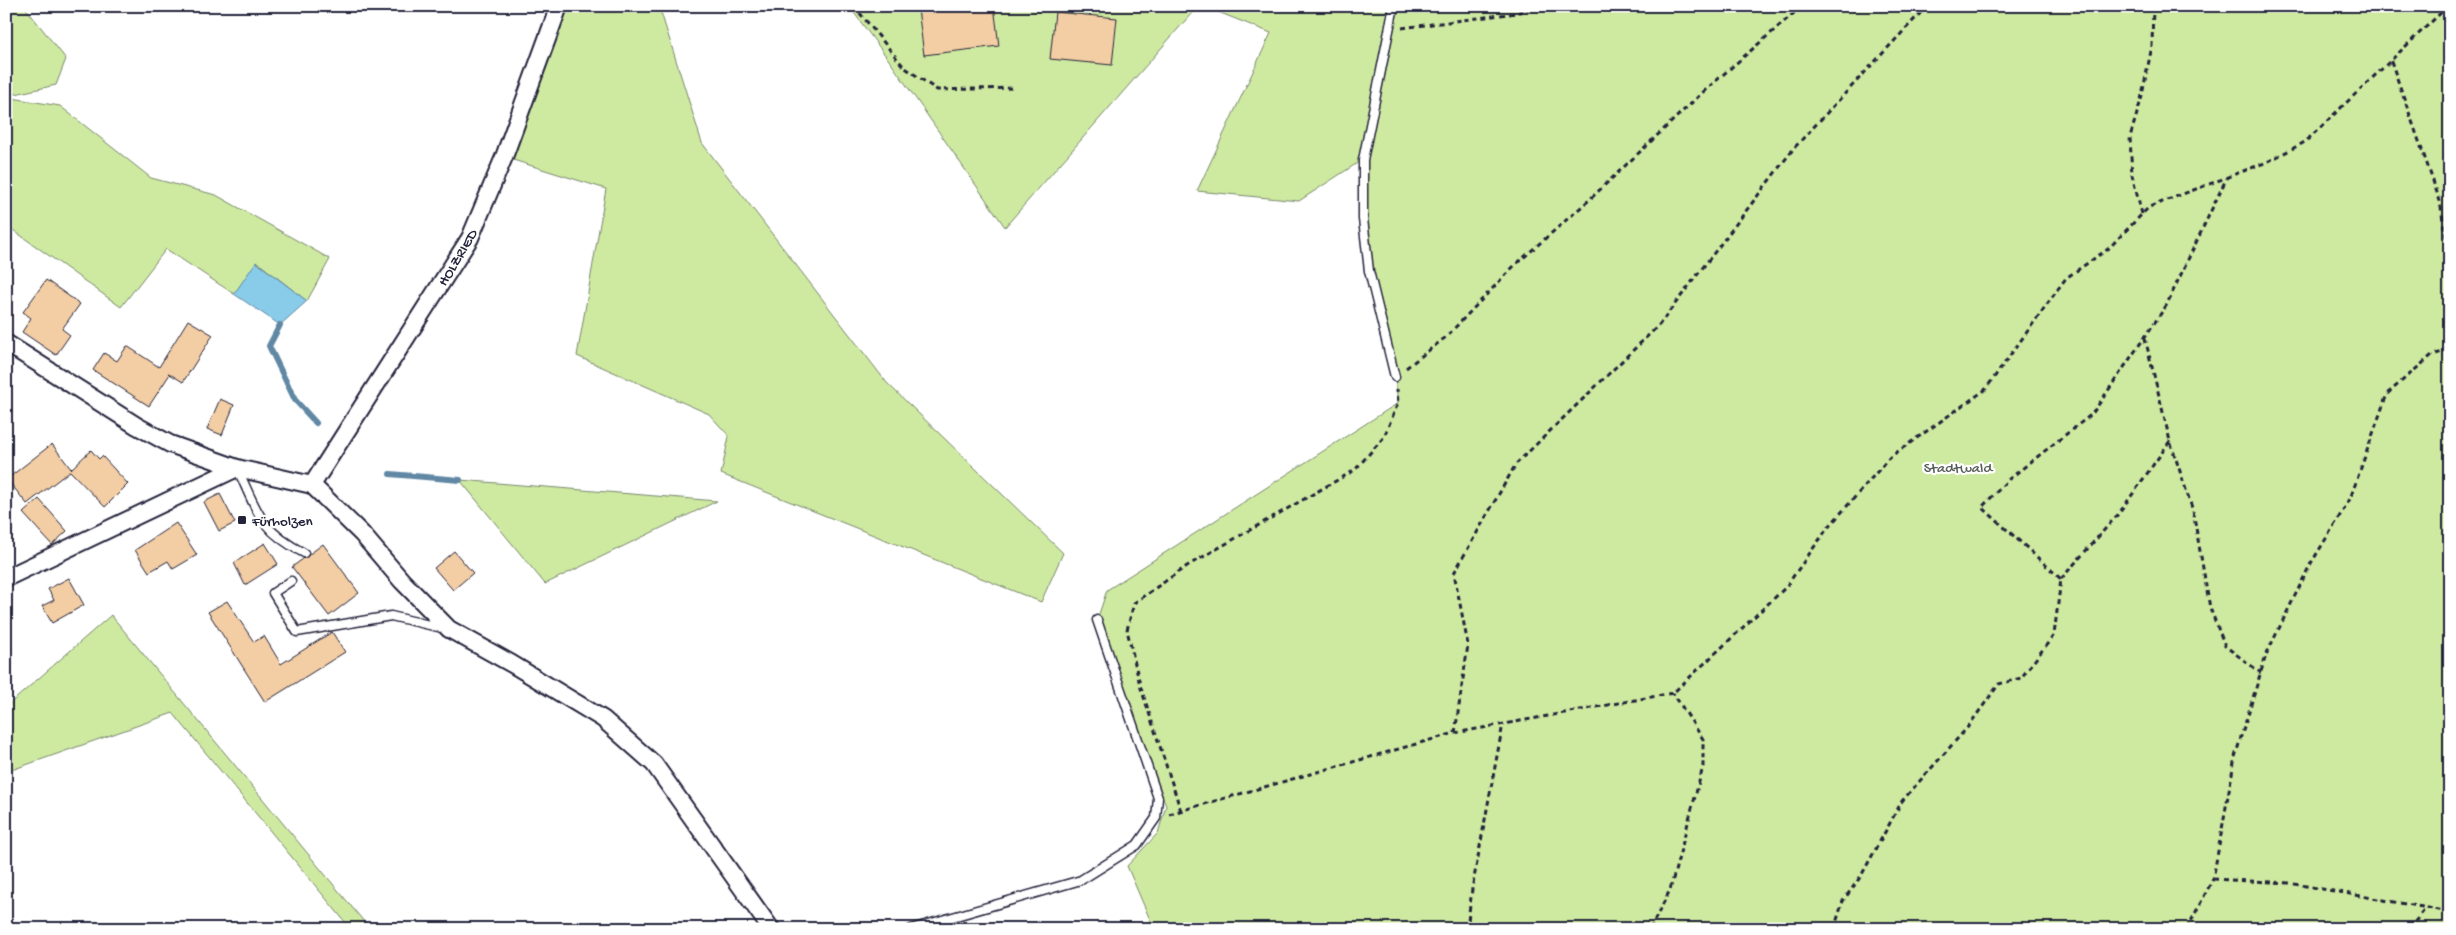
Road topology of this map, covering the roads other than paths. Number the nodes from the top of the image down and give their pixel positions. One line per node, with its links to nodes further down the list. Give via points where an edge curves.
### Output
1 (559, 6): 6 (street, HOLZRIED, via 504,157 470,238)
2 (1394, 6): 4 (lane, via 1363,160 1363,219 1369,271)
3 (6, 343): 5 (street, via 170,444)
4 (1395, 377)
5 (237, 468): 6 (street); 7 (lane, via 262,521 281,541); 8 (street)
6 (312, 485): 11 (street, via 345,516)
7 (304, 553)
8 (6, 578)
9 (291, 581): 11 (lane, via 273,593 297,632 391,616)
10 (1097, 620): 13 (lane, via 1158,798 1156,818 1138,845 1081,880)
11 (449, 629): 12 (street, via 603,720 654,764)
12 (771, 929)
13 (911, 929)

